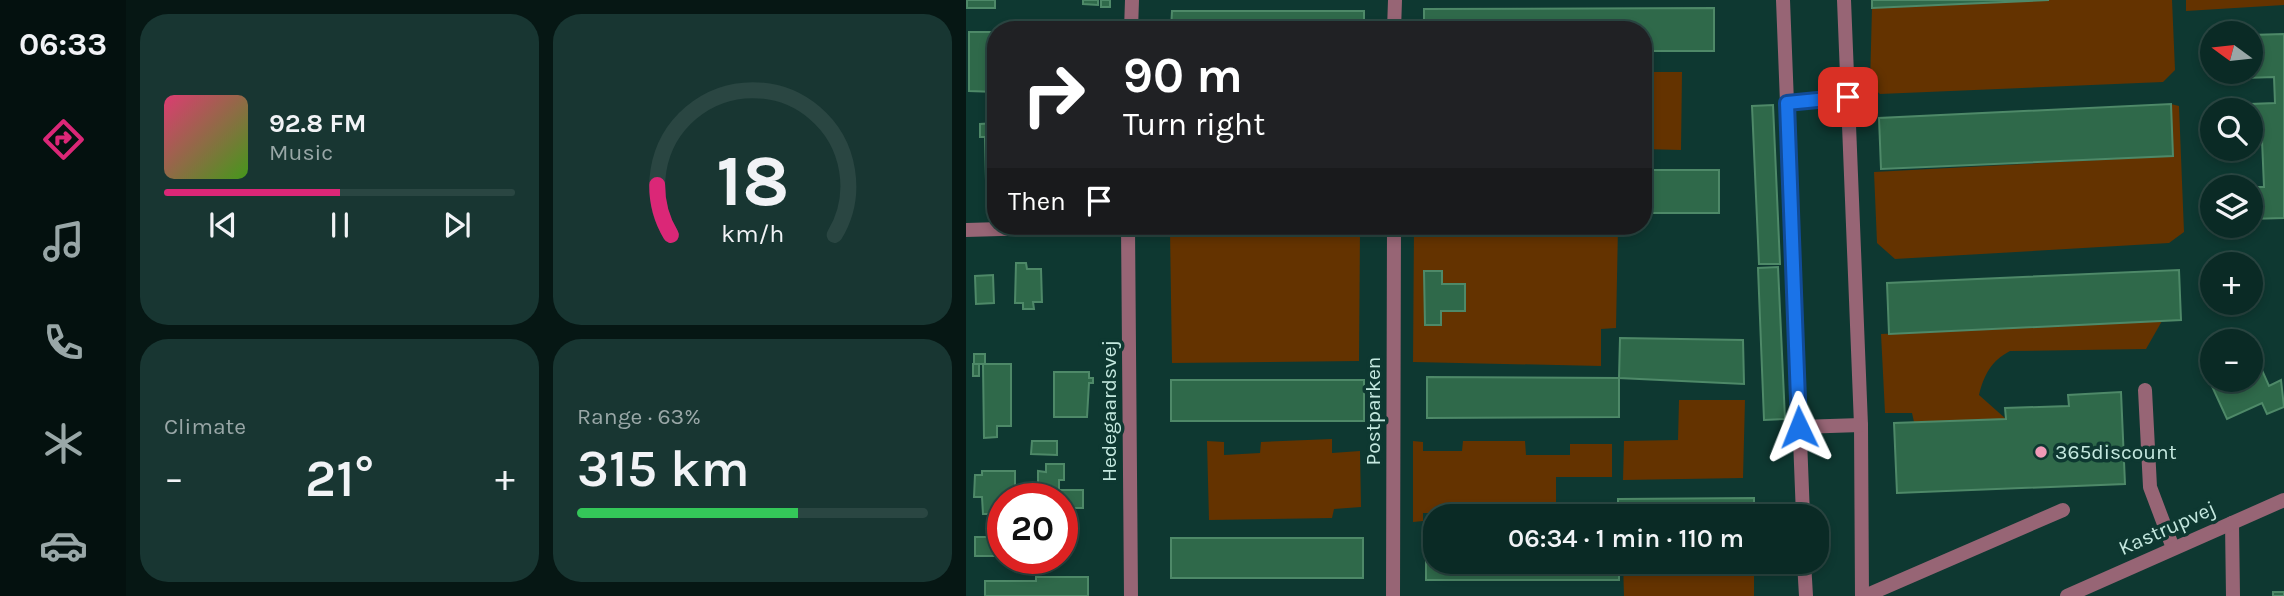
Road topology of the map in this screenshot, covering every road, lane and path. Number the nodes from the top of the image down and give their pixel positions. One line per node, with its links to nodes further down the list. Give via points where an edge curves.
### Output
1 (1132, 0): 5 (street)
2 (1395, 0): 6 (street)
3 (1783, 0): 8 (street)
4 (1843, 0): 7 (street)
5 (1131, 21)
6 (1394, 21)
7 (1848, 97): 8 (street); 14 (street)
8 (1787, 103): 15 (street)
9 (987, 229): 10 (street)
10 (966, 230)
11 (1128, 235): 22 (street, Hedegaardsvej)
12 (1394, 235): 23 (street, Postparken)
13 (2145, 390): 20 (street, via 2150,487)
14 (1861, 425): 15 (street); 25 (street)
15 (1799, 427): 17 (street)
16 (2284, 500): 19 (street, Kastrupvej)
17 (1802, 504)
18 (2063, 510): 25 (street)
19 (2232, 523): 20 (street, Kastrupvej); 27 (street)
20 (2173, 548): 26 (street, Kastrupvej)
21 (1805, 574): 24 (street)
22 (1131, 596)
23 (1392, 596)
24 (1806, 596)
25 (1863, 596)
26 (2067, 596)
27 (2233, 596)

